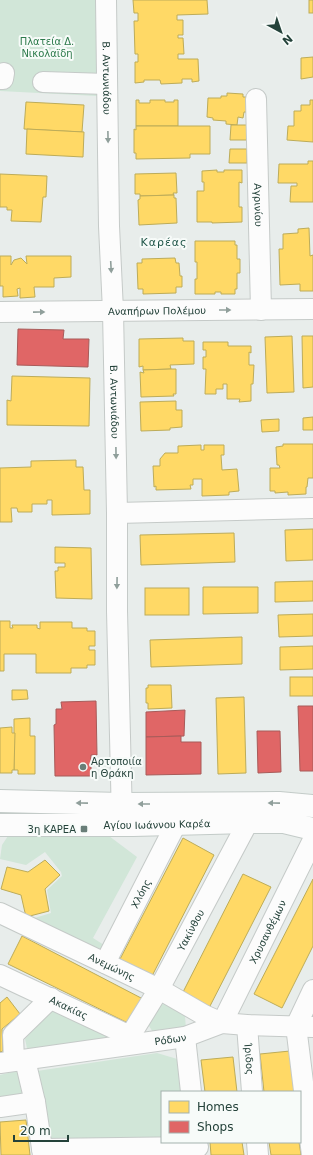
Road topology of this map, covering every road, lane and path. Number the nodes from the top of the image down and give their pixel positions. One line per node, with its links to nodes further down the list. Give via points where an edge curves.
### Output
1 (106, 0): 3 (street, Β. Αντωνιάδου, via 100,32)
2 (43, 82): 3 (street)
3 (107, 84): 7 (street, Β. Αντωνιάδου, one-way to 7)
4 (256, 99): 6 (street, Αγρινίου)
5 (313, 309): 6 (street, Αναπήρων Πολέμου)
6 (261, 310): 7 (street, Αναπήρων Πολέμου, one-way to 6)
7 (113, 311): 8 (street, Αναπήρων Πολέμου, one-way to 7); 10 (street, Β. Αντωνιάδου, one-way to 10)
8 (0, 312)
9 (313, 508): 10 (street)
10 (118, 513): 12 (street, Β. Αντωνιάδου, one-way to 12, via 117,611)
11 (0, 802): 12 (street, Αγίου Ιωάννου Καρέα, one-way to 11)
12 (122, 804): 13 (street, Αγίου Ιωάννου Καρέα, one-way to 12, via 279,803); 17 (street, Β. Αντωνιάδου)
13 (313, 806)
14 (248, 822): 15 (street, Αγίου Ιωάννου Καρέα); 18 (street, Αγίου Ιωάννου Καρέα, via 284,822); 23 (street, Υακίνθου)
15 (176, 824): 17 (street, Αγίου Ιωάννου Καρέα); 21 (street, Χλόης)
16 (0, 825): 17 (street, Αγίου Ιωάννου Καρέα)
17 (122, 825)
18 (313, 829)
19 (313, 840): 26 (street, Χρυσανθέμων)
20 (0, 913): 21 (street, Ανεμώνης)
21 (105, 963): 23 (street, Ανεμώνης)
22 (0, 975): 25 (street, Ακακίας)
23 (159, 989): 26 (street, Ανεμώνης); 30 (street, Υακίνθου)
24 (313, 990): 28 (street)
25 (51, 998): 30 (street, Ακακίας); 31 (street, via 14,1035)
26 (222, 1023): 27 (street, Ρόδων); 29 (street, Ρόδων)
27 (247, 1025): 28 (street, Ρόδων); 33 (street, Ίριδος)
28 (304, 1027): 40 (street)
29 (185, 1037): 30 (street, Ρόδων); 32 (street)
30 (130, 1040): 31 (street, Ρόδων)
31 (13, 1061): 34 (street)
32 (191, 1091)
33 (252, 1091)
34 (35, 1102): 35 (street); 38 (street)
35 (0, 1107)
36 (256, 1143): 39 (street)
37 (198, 1148): 38 (street)
38 (43, 1152)
39 (258, 1155)
40 (312, 1155)

